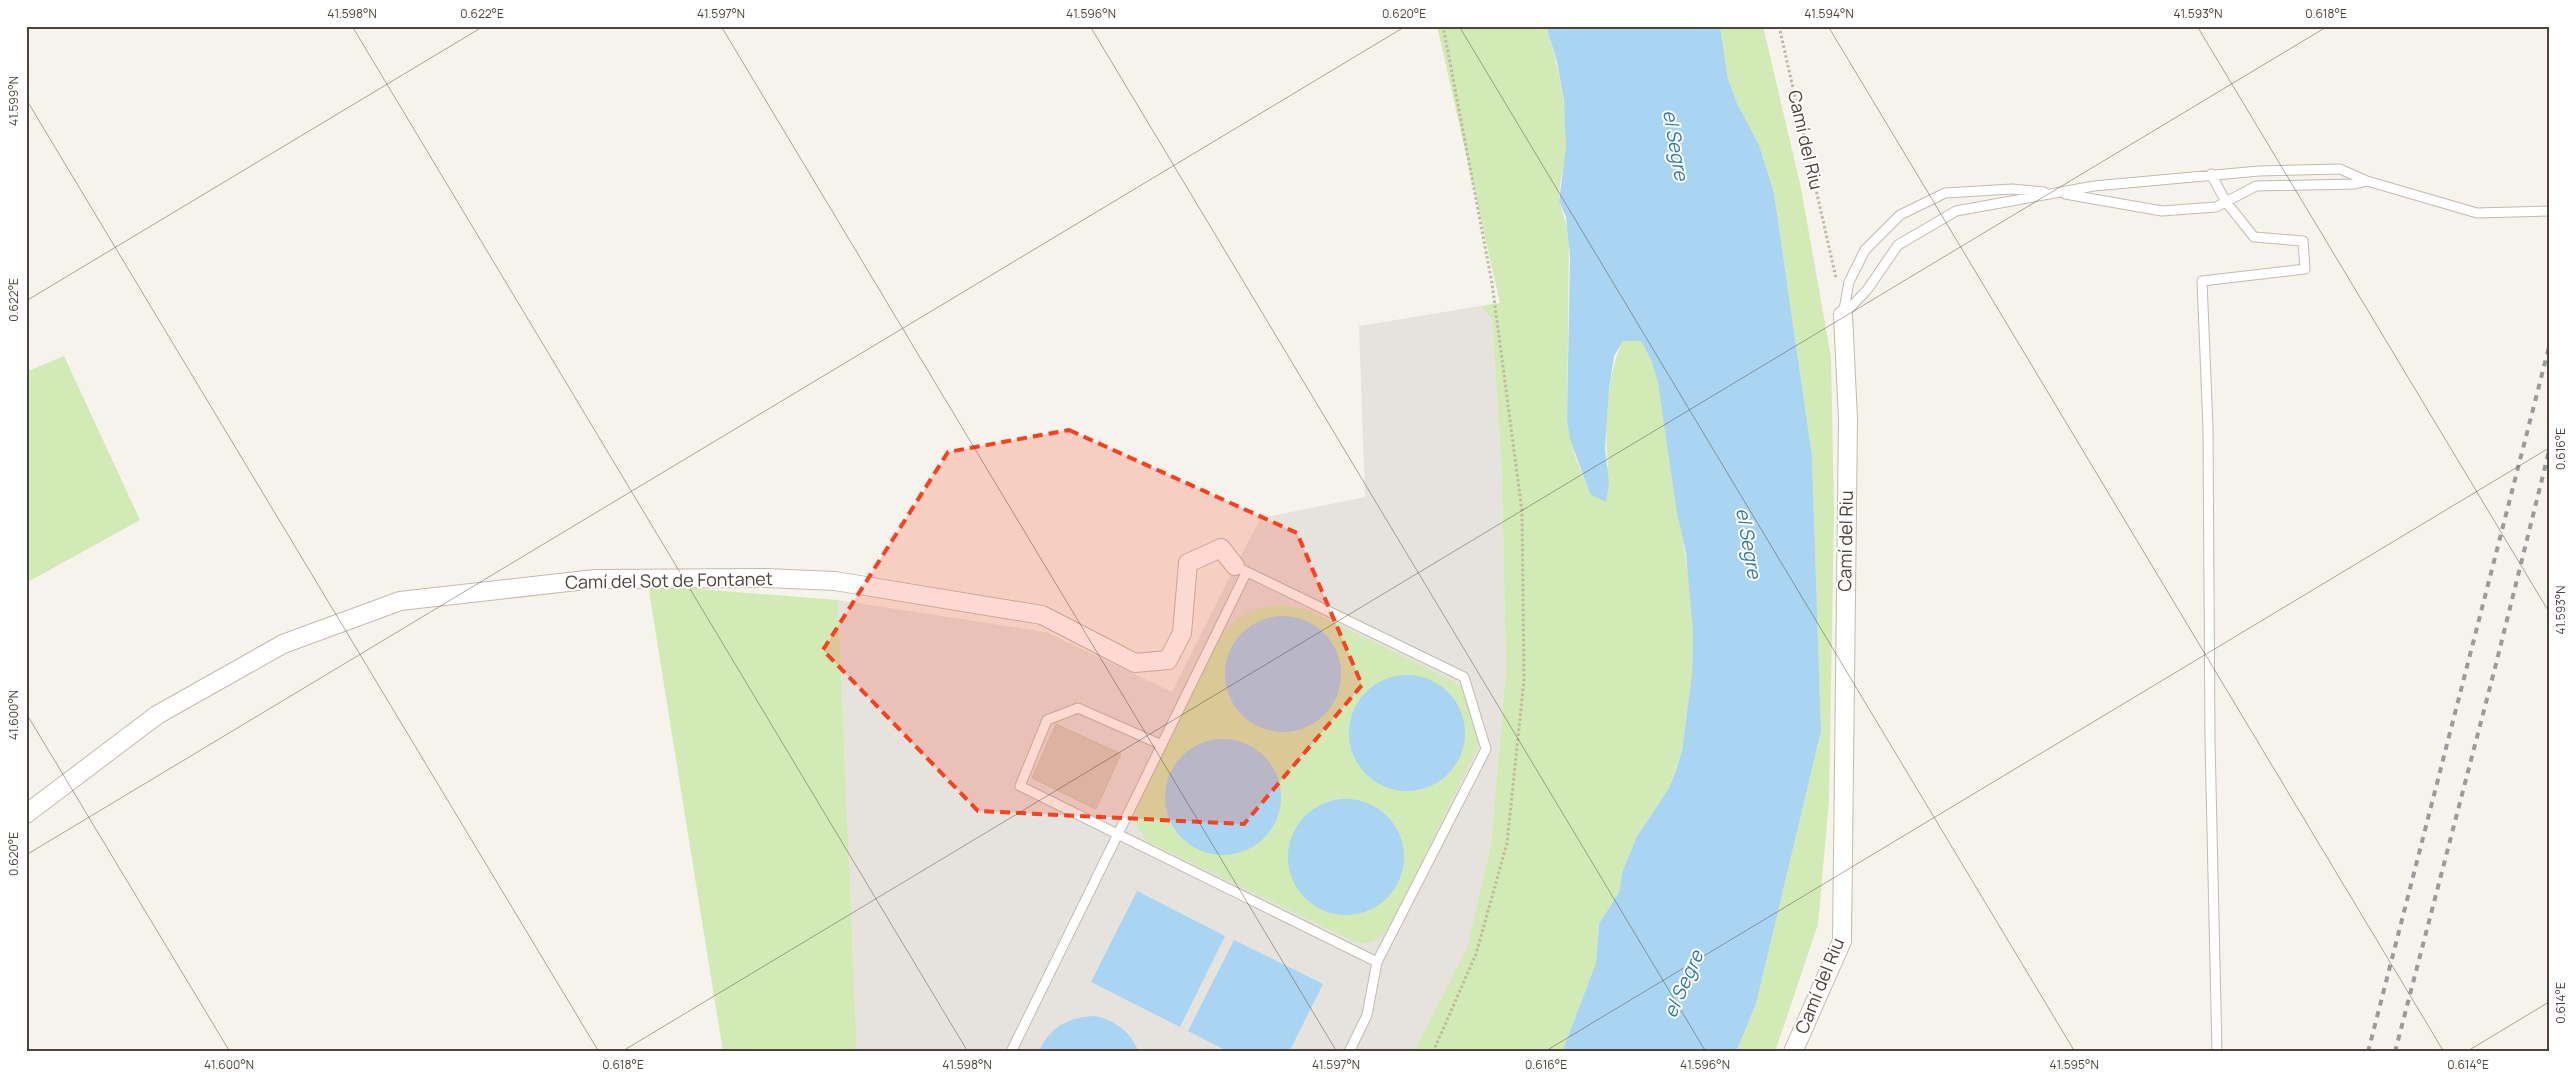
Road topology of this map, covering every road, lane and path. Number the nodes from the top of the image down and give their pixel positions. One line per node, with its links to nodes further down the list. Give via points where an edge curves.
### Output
1 (1443, 26): 17 (path, via 1492,283 1522,510 1524,680 1507,843 1476,954)
2 (1779, 26): 8 (path, Camí del Riu)
3 (2211, 174): 4 (lane, via 2340,169); 5 (lane, via 2094,186); 6 (lane)
4 (2367, 181): 6 (lane, via 2256,186); 7 (lane, via 2477,213)
5 (2059, 193): 6 (lane, via 2162,211 2216,207); 9 (lane, via 1956,211 1898,245 1867,290); 9 (lane, via 2012,189 1945,193 1900,215 1865,250 1849,282)
6 (2226, 202): 19 (lane, via 2254,237 2303,241 2305,269 2202,281 2208,428 2210,741)
7 (2549, 211)
8 (1838, 287)
9 (1843, 315): 18 (street, Camí del Riu, via 1848,429 1842,941)
10 (1240, 570): 11 (lane); 12 (street, Camí del Sot de Fontanet, via 1221,548 1188,563 1182,633 1168,660 1135,663 1042,615 834,581 595,579 400,601 283,644 157,715); 14 (lane, via 1464,677 1486,749)
11 (1162, 744): 13 (lane); 13 (lane, via 1078,708 1047,720 1020,786)
12 (26, 814)
13 (1118, 834): 14 (lane); 15 (lane)
14 (1377, 962): 16 (lane, via 1367,1015)
15 (1011, 1052)
16 (1349, 1052)
17 (1433, 1052)
18 (1793, 1052)
19 (2217, 1052)

